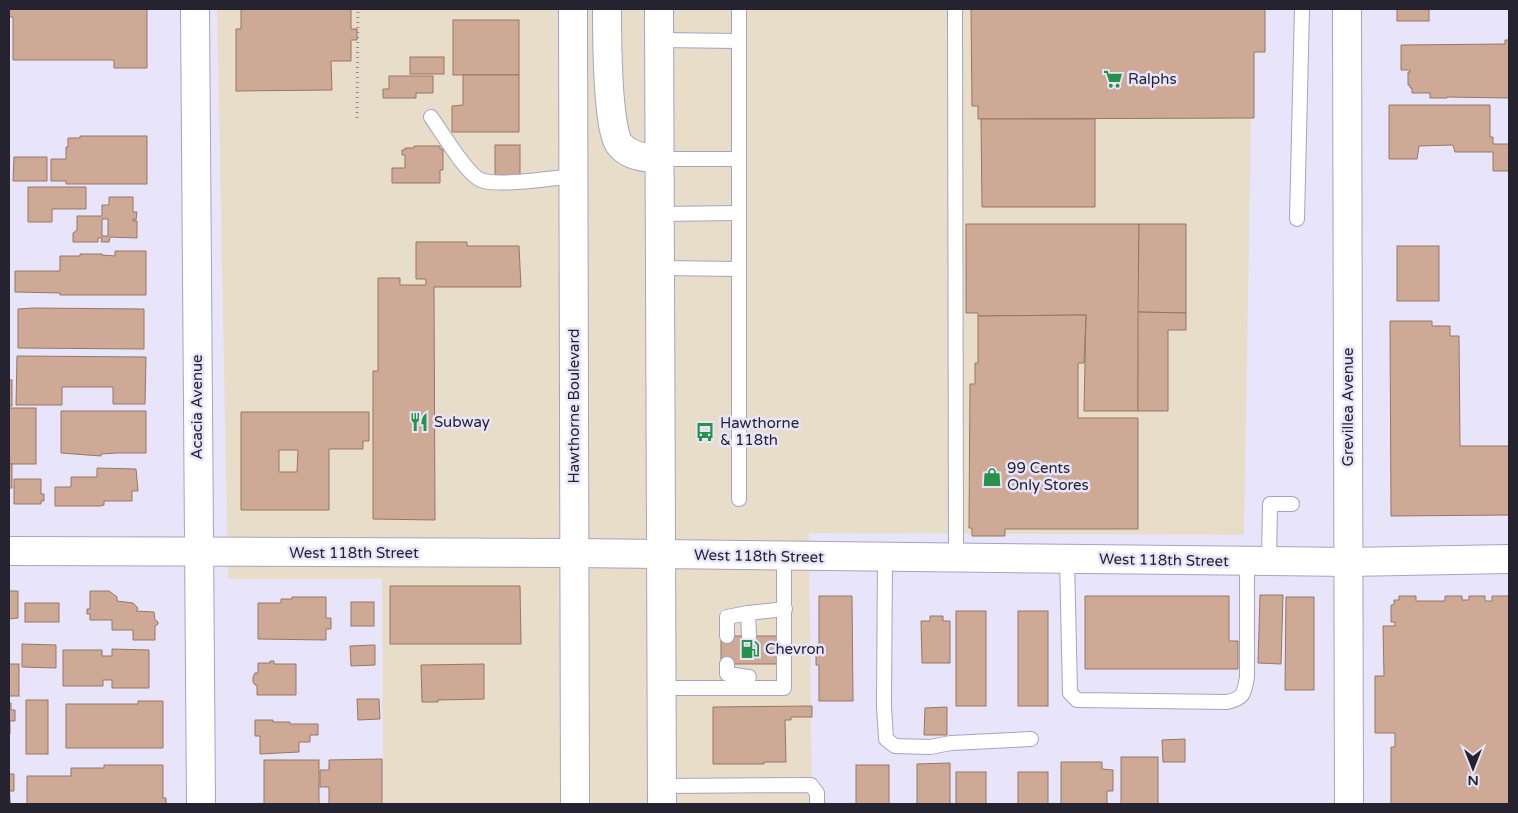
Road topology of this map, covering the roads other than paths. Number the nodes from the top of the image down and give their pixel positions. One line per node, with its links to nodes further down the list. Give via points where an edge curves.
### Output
1 (195, 9): 23 (street, Acacia Avenue)
2 (573, 9): 14 (street, Hawthorne Boulevard)
3 (607, 9): 12 (street, via 610,112 619,145 635,156)
4 (659, 9): 9 (street)
5 (739, 9): 10 (lane)
6 (955, 9): 28 (lane)
7 (1302, 9): 17 (lane)
8 (1347, 9): 32 (street, Grevillea Avenue)
9 (659, 40): 10 (lane); 12 (street)
10 (739, 41): 13 (lane)
11 (431, 117): 14 (lane, via 467,169 480,180 529,181)
12 (659, 159): 13 (lane); 16 (street)
13 (739, 159): 15 (lane)
14 (573, 176): 24 (street, Hawthorne Boulevard)
15 (739, 213): 16 (lane); 19 (lane)
16 (660, 214): 18 (street)
17 (1297, 219)
18 (660, 268): 19 (lane); 25 (street)
19 (739, 268): 20 (lane)
20 (739, 499)
21 (1292, 504): 31 (lane, via 1270,504)
22 (9, 551): 23 (street, West 118th Street)
23 (198, 553): 24 (street, West 118th Street); 42 (street, Acacia Avenue)
24 (575, 553): 25 (street, West 118th Street); 43 (street, Hawthorne Boulevard)
25 (661, 554): 26 (street, West 118th Street); 39 (street)
26 (784, 556): 27 (street, West 118th Street); 33 (lane)
27 (885, 557): 28 (street, West 118th Street); 40 (lane, via 886,739 895,746 930,747)
28 (956, 558): 29 (street, West 118th Street)
29 (1067, 559): 31 (street, West 118th Street); 31 (lane, via 1070,693 1077,700 1227,702 1239,699 1244,693)
30 (1509, 559): 32 (street, West 118th Street)
31 (1258, 561): 32 (street, West 118th Street)
32 (1348, 562): 45 (street, Grevillea Avenue)
33 (785, 609): 34 (lane); 38 (lane, via 784,688)
34 (748, 613): 35 (lane, via 727,617); 36 (lane)
35 (727, 636)
36 (749, 636)
37 (727, 664): 38 (lane, via 727,674)
38 (749, 676): 39 (lane)
39 (661, 688): 41 (street)
40 (1031, 739)
41 (662, 795): 44 (lane, via 811,785 817,793)
42 (201, 804)
43 (575, 804)
44 (817, 804)
45 (1349, 804)

